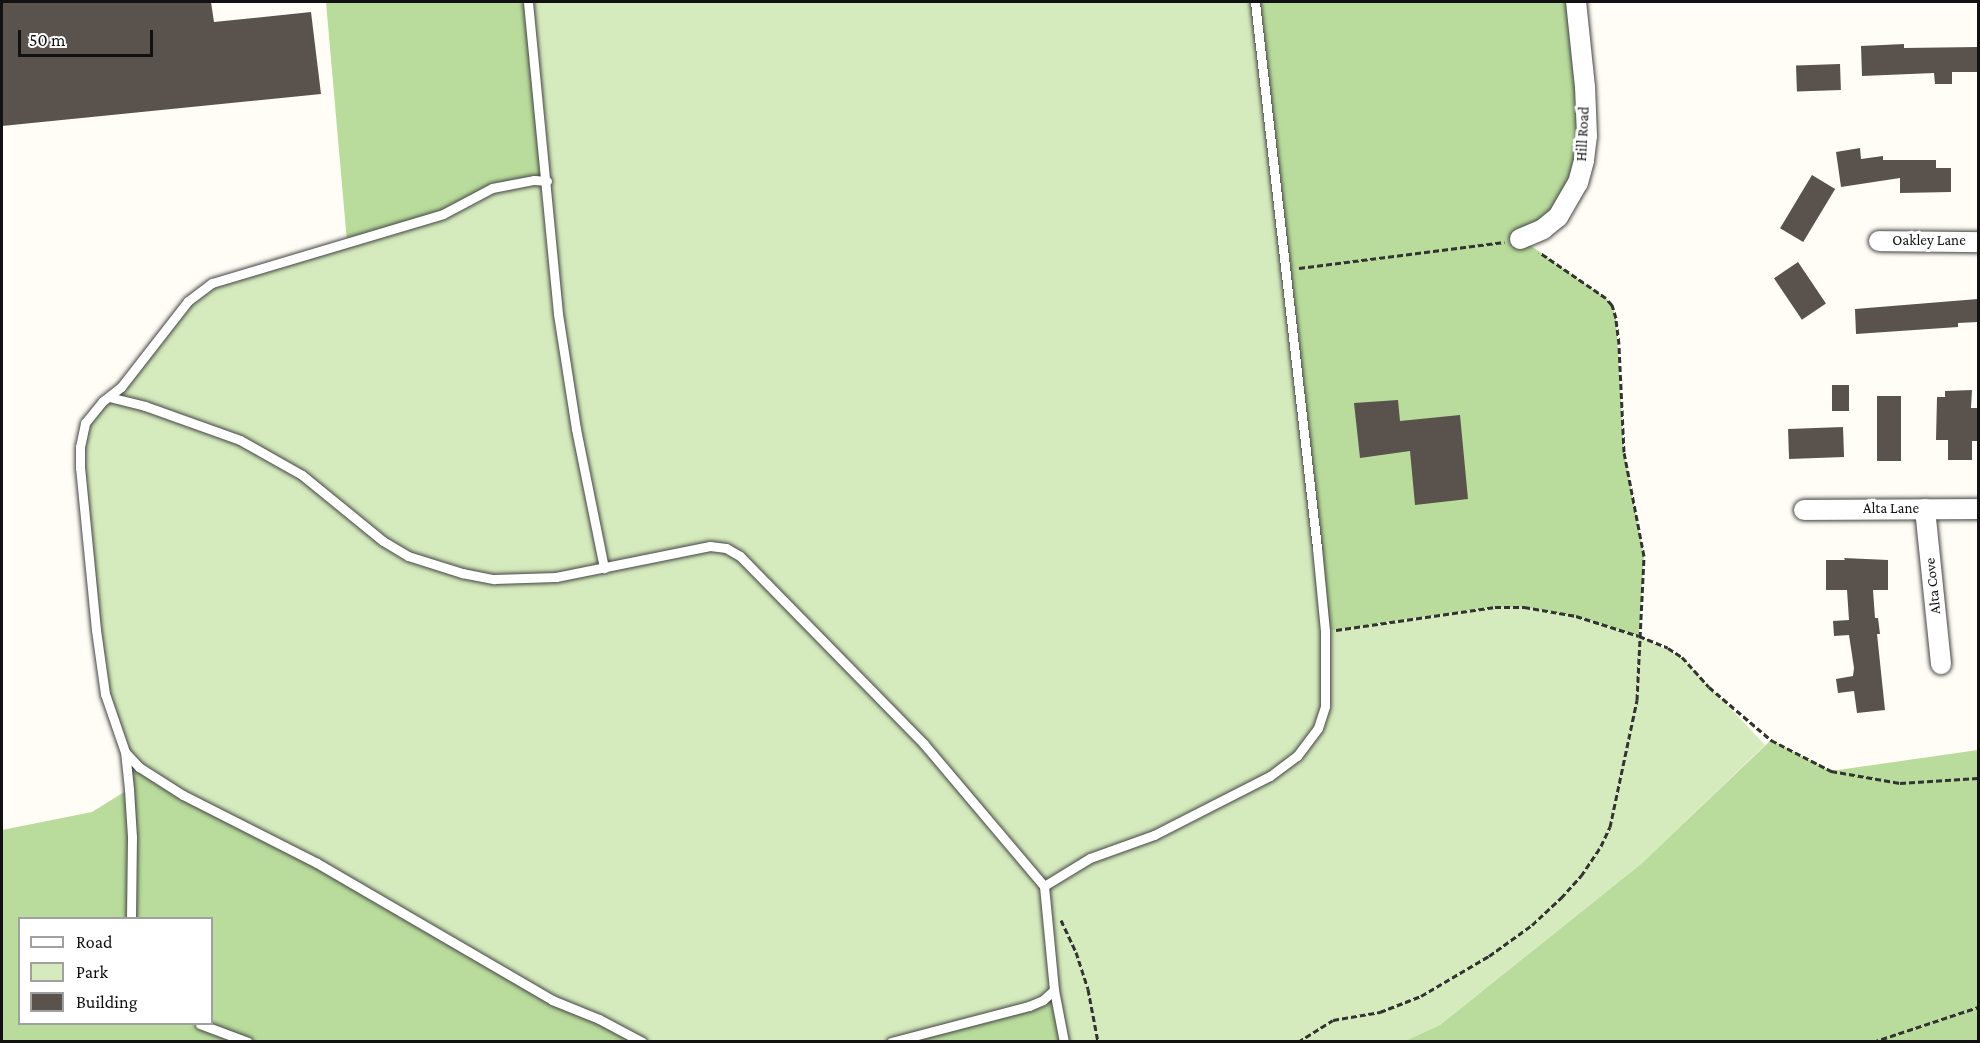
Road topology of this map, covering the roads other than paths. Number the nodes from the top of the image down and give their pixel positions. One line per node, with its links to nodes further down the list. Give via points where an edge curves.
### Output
1 (528, 2): 4 (lane)
2 (1255, 2): 15 (lane, via 1325,631 1325,706 1318,728 1297,756 1270,776 1154,835 1090,858)
3 (1576, 2): 5 (street, Hill Road, via 1585,87 1584,160 1574,192 1558,217 1544,229)
4 (547, 181): 8 (lane, via 492,188 443,214 212,283 188,302); 12 (lane, via 565,366)
5 (1520, 239)
6 (1879, 241): 7 (street, Oakley Lane)
7 (1978, 242)
8 (110, 397): 12 (lane, via 240,440 276,458 383,541 429,564 495,579 528,580); 14 (lane, via 85,423 80,468 105,694)
9 (1978, 508): 10 (street, Alta Lane)
10 (1926, 509): 11 (street, Alta Lane); 13 (street, Alta Cove)
11 (1804, 510)
12 (604, 568): 15 (lane, via 710,546 726,548 740,556 924,744)
13 (1941, 664)
14 (126, 752): 16 (lane, via 132,837); 20 (lane, via 139,767 183,795 317,863 542,994)
15 (1044, 886): 17 (lane)
16 (131, 917)
17 (1054, 990): 21 (lane, via 1029,1006); 22 (lane)
18 (205, 1025): 19 (lane)
19 (248, 1041)
20 (642, 1041)
21 (891, 1041)
22 (1064, 1041)

